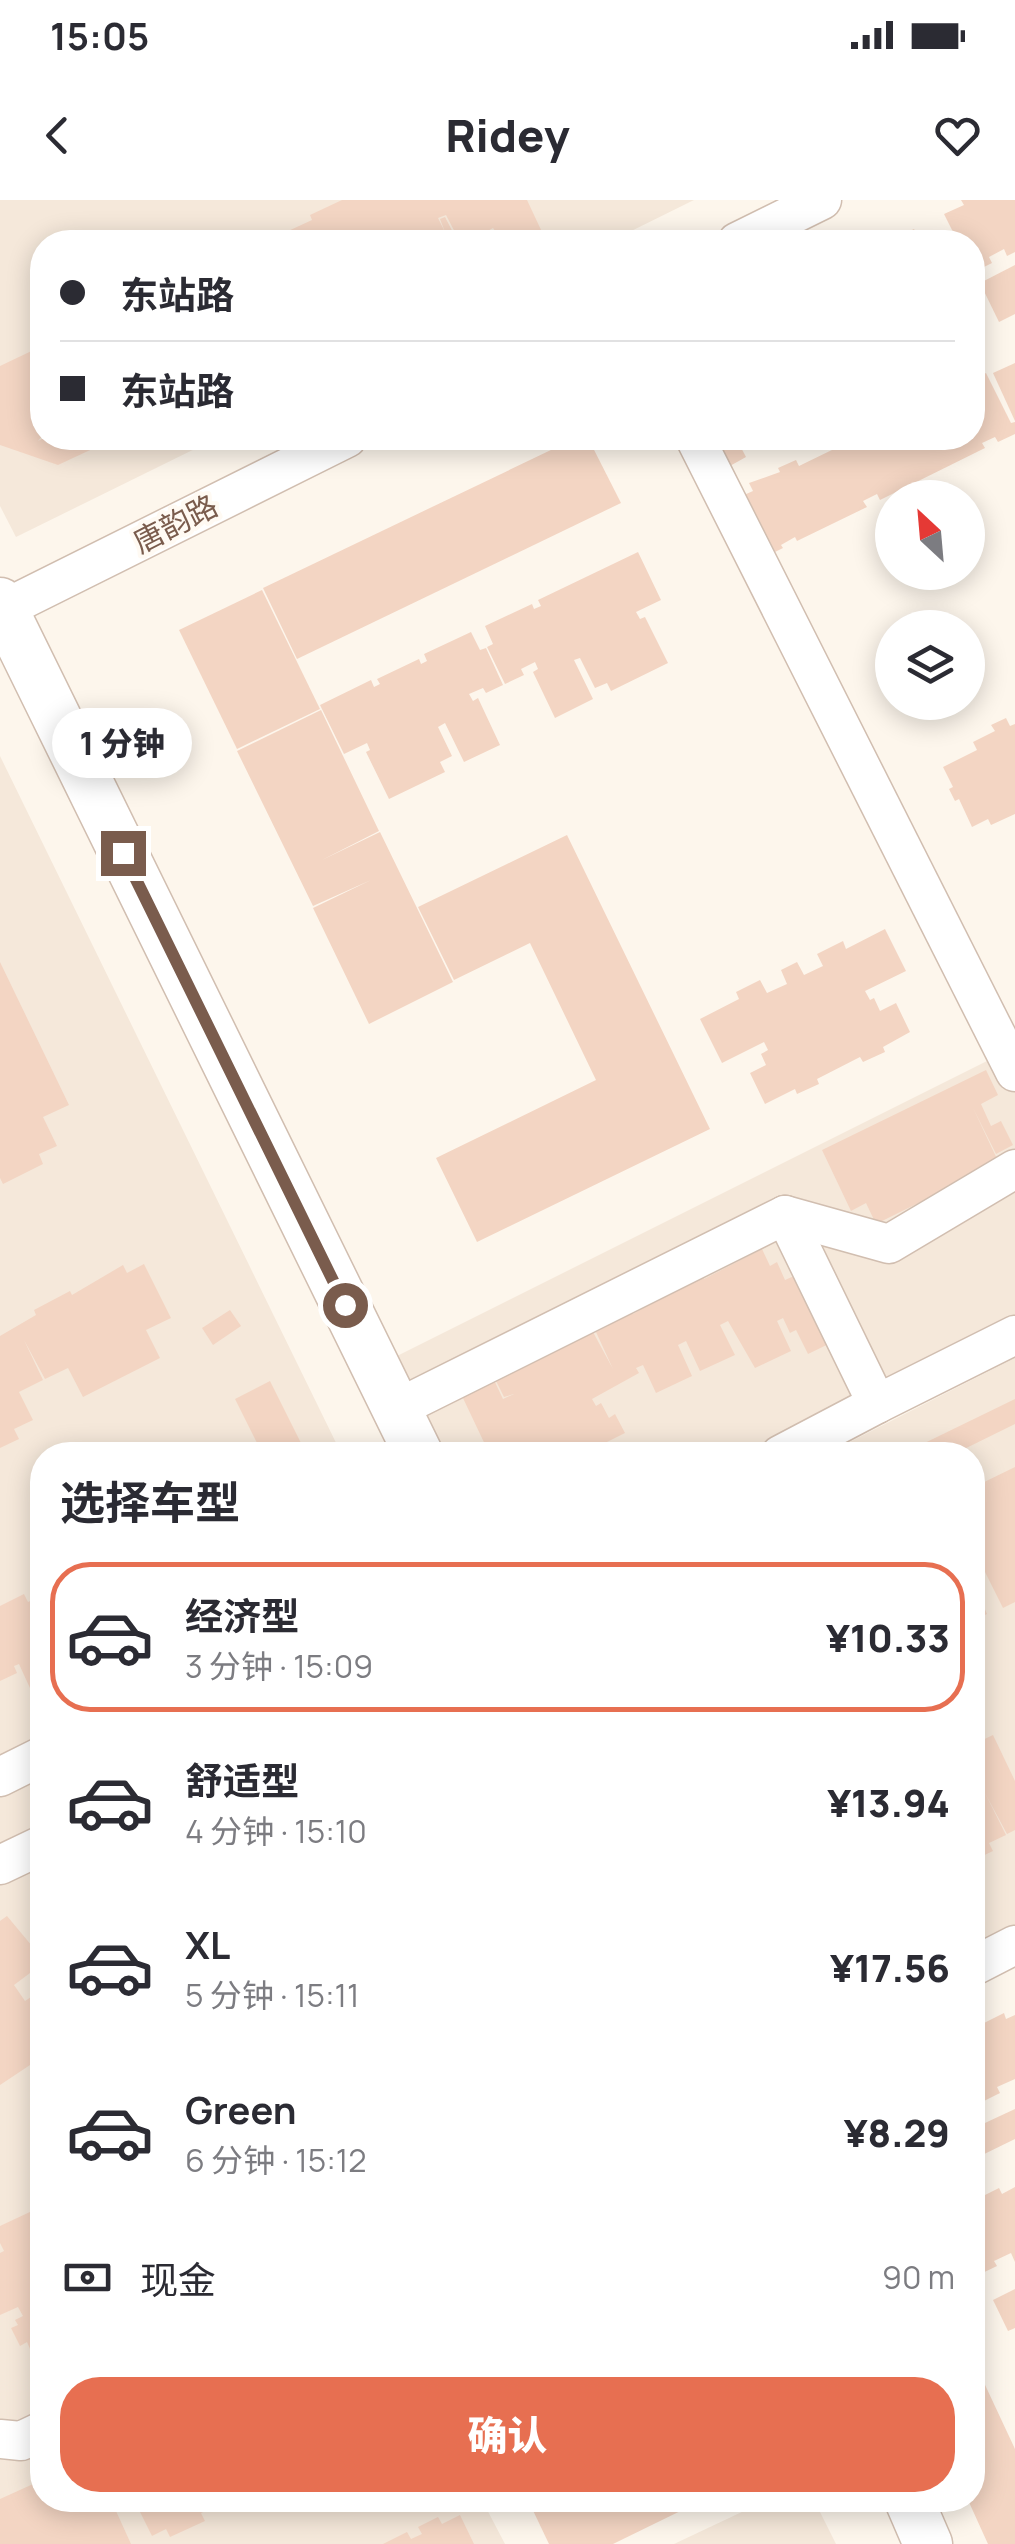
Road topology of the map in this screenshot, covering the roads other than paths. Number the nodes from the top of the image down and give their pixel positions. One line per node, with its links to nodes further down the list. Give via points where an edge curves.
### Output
1 (822, 200): 2 (street)
2 (761, 230)
3 (322, 450): 5 (street, 唐韵路)
4 (700, 450): 6 (street)
5 (2, 606): 11 (street)
6 (1015, 1072)
7 (1015, 1170): 8 (street, via 889,1244)
8 (785, 1215): 10 (street); 11 (street)
9 (1015, 1335): 10 (street)
10 (877, 1404): 13 (street)
11 (396, 1409): 12 (street)
12 (412, 1442)
13 (805, 1442)
14 (30, 1762): 15 (street)
15 (0, 1777)
16 (30, 1851): 17 (street)
17 (0, 1865)
18 (1015, 1945): 19 (street)
19 (985, 1961)
20 (30, 2437): 21 (street)
21 (0, 2438)
22 (914, 2512): 23 (street)
23 (928, 2544)

